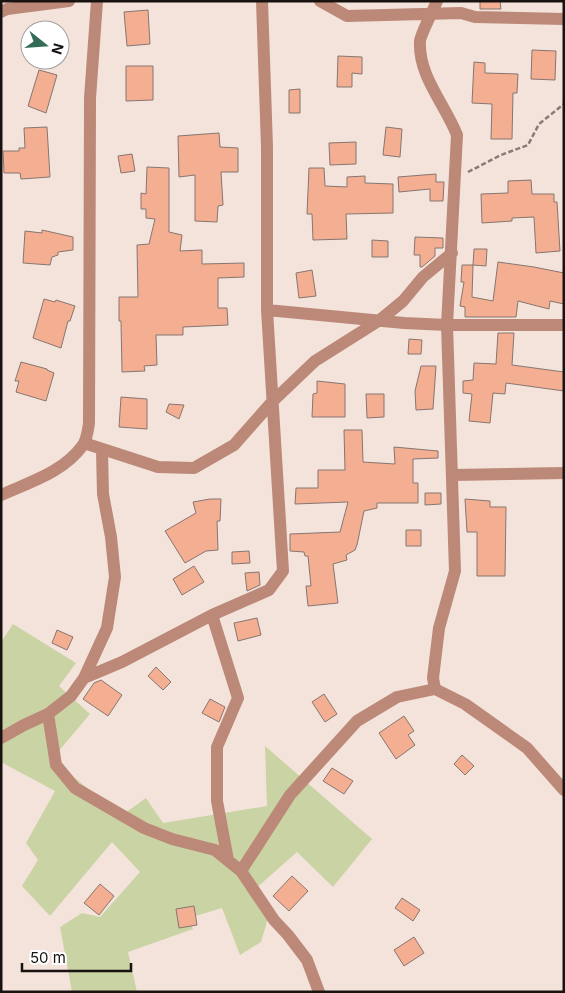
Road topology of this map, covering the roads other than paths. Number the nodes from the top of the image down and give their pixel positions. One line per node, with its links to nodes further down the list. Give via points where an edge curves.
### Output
1 (69, 1): 6 (street)
2 (97, 1): 15 (street, via 90,98 89,423)
3 (262, 1): 10 (street, via 267,147)
4 (320, 1): 7 (street, via 347,16)
5 (437, 1): 7 (street)
6 (1, 12)
7 (432, 14): 8 (street); 9 (street, via 420,40 423,69 457,134)
8 (564, 19)
9 (452, 253): 11 (street); 12 (street)
10 (267, 310): 11 (street); 14 (street)
11 (380, 320): 12 (street); 14 (street, via 315,361)
12 (447, 325): 13 (street); 18 (street)
13 (564, 325)
14 (272, 402): 16 (street, via 234,445 194,468 158,467); 20 (street, via 283,571 269,590)
15 (84, 443): 16 (street); 19 (street, via 70,459 45,476)
16 (102, 450): 21 (street, via 103,494 116,577 106,628)
17 (564, 473): 18 (street)
18 (452, 475): 22 (street, via 455,571 439,628 433,678)
19 (1, 495)
20 (212, 615): 21 (street); 26 (street, via 238,698 216,747 217,801)
21 (84, 678): 23 (street, via 71,696)
22 (435, 689): 25 (street, via 465,704 527,748); 27 (street, via 397,697 357,721 290,795)
23 (48, 714): 24 (street); 26 (street, via 56,765 75,788 144,828 215,850)
24 (1, 738)
25 (564, 790)
26 (228, 860): 27 (street)
27 (241, 871): 28 (street, via 274,920 307,960)
28 (319, 992)

